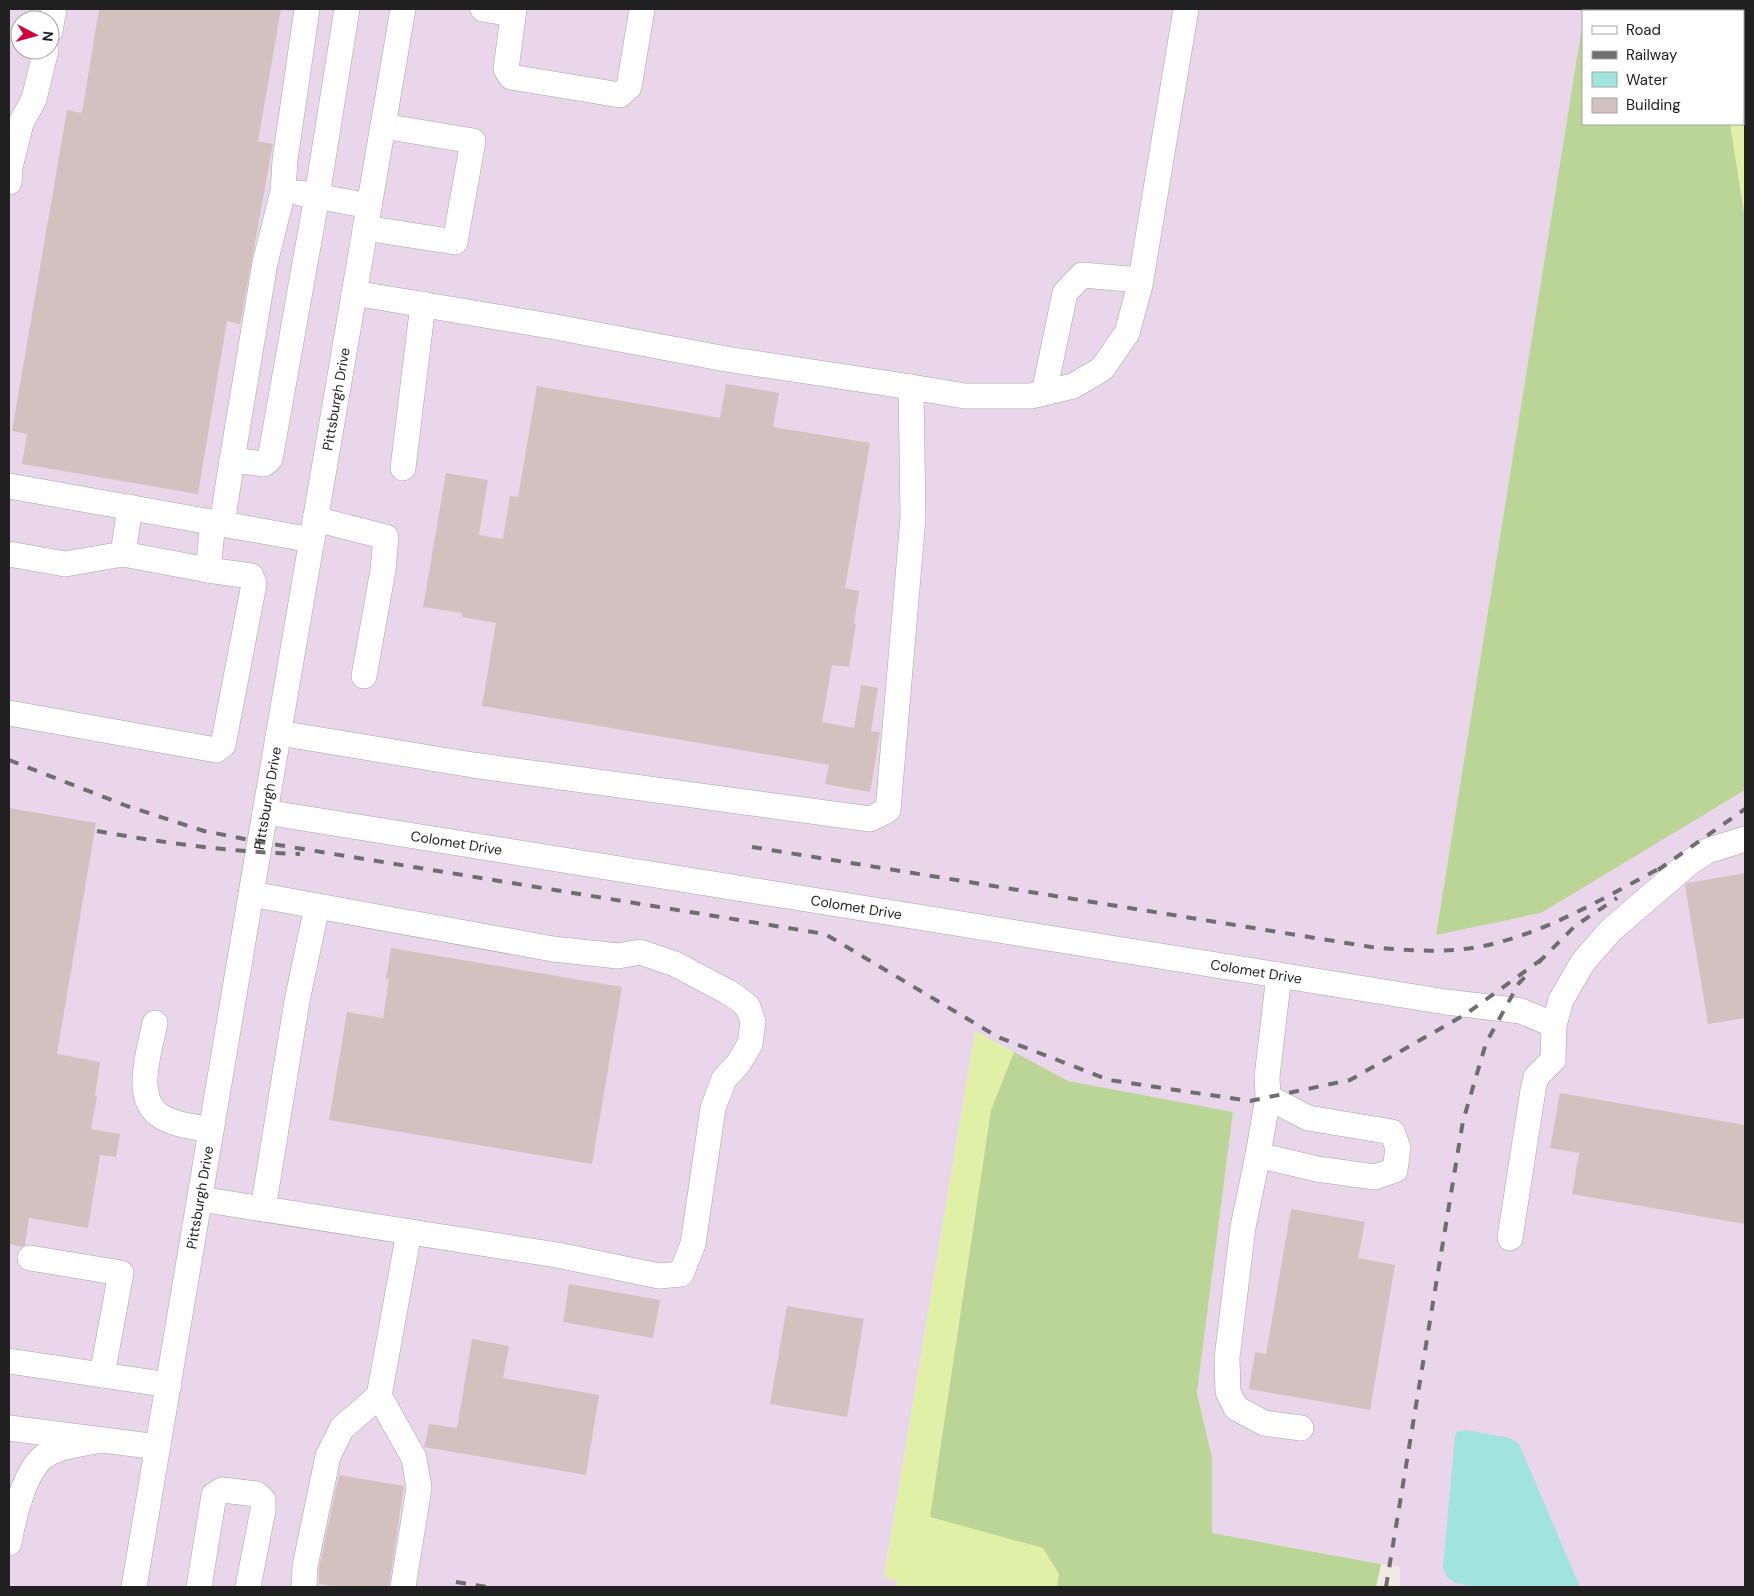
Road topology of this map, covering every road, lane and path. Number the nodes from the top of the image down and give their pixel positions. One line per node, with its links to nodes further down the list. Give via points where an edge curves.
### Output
1 (307, 9): 11 (street)
2 (347, 9): 12 (street)
3 (402, 9): 9 (street, Pittsburgh Drive)
4 (484, 9): 7 (street)
5 (642, 9): 7 (street, via 629,87 620,95 511,77 506,69)
6 (1186, 9): 14 (street)
7 (514, 11)
8 (44, 60): 10 (street, via 34,99 21,123)
9 (383, 126): 13 (street, Pittsburgh Drive); 13 (street, via 473,141 455,242)
10 (9, 182)
11 (283, 191): 12 (street); 19 (street, via 265,263)
12 (317, 196): 13 (street); 19 (street, via 270,459 264,464)
13 (367, 217): 15 (street, Pittsburgh Drive)
14 (1140, 280): 18 (street, via 1127,334 1102,369 1073,386); 18 (street, via 1082,275 1065,293)
15 (354, 293): 16 (street); 24 (street, Pittsburgh Drive)
16 (424, 304): 17 (street, via 726,360); 20 (street)
17 (911, 387): 18 (street, via 965,396 1031,396); 30 (street, via 913,518 888,810 870,819 473,765)
18 (1044, 393)
19 (232, 460): 23 (street)
20 (403, 468)
21 (9, 486): 22 (street)
22 (130, 507): 23 (street); 26 (street)
23 (218, 523): 24 (street); 27 (street)
24 (314, 530): 28 (street, via 386,537); 30 (street, Pittsburgh Drive)
25 (9, 554): 26 (street, via 66,564)
26 (123, 554): 27 (street)
27 (208, 570): 29 (street, via 251,576 254,584 223,745 216,750)
28 (364, 676)
29 (9, 713)
30 (279, 733): 31 (street, Pittsburgh Drive)
31 (265, 812): 33 (street, Pittsburgh Drive); 35 (street, Colomet Drive)
32 (1745, 839): 37 (street, via 1707,851 1689,863 1611,930 1583,962 1561,1000)
33 (251, 894): 34 (street); 39 (street, Pittsburgh Drive)
34 (317, 906): 42 (street, via 297,1002); 43 (street, via 553,949 618,956 640,952 675,964 728,992 748,1007 752,1022 750,1044 724,1079 713,1108 693,1244 681,1274 659,1276 557,1255)
35 (1279, 975): 37 (street, Colomet Drive, via 1521,1011); 38 (street, via 1267,1077)
36 (155, 1023): 39 (street, via 144,1087 148,1102 158,1115)
37 (1554, 1024): 44 (street, via 1553,1060 1536,1078 1533,1090)
38 (1268, 1097): 40 (street); 40 (street, via 1308,1118 1392,1132 1398,1148 1395,1170 1375,1177)
39 (211, 1130): 41 (street, Pittsburgh Drive)
40 (1258, 1155): 51 (street, via 1243,1227 1227,1358 1228,1392 1236,1408 1264,1423)
41 (200, 1199): 42 (street); 48 (street, Pittsburgh Drive)
42 (262, 1209): 43 (street)
43 (409, 1232): 49 (street)
44 (1510, 1238)
45 (30, 1258): 47 (street, via 121,1274)
46 (9, 1360): 47 (street)
47 (102, 1375): 48 (street)
48 (169, 1385): 53 (street, Pittsburgh Drive)
49 (379, 1396): 58 (street, via 342,1428 328,1456); 59 (street, via 414,1458 419,1488)
50 (9, 1428): 52 (street)
51 (1301, 1428)
52 (101, 1440): 53 (street); 54 (street, via 63,1448 43,1458 28,1478 12,1523)
53 (158, 1447): 55 (street, Pittsburgh Drive)
54 (9, 1543)
55 (134, 1587)
56 (199, 1587): 57 (street, via 214,1495 222,1490 257,1494 263,1500)
57 (248, 1587)
58 (304, 1587)
59 (403, 1587)

